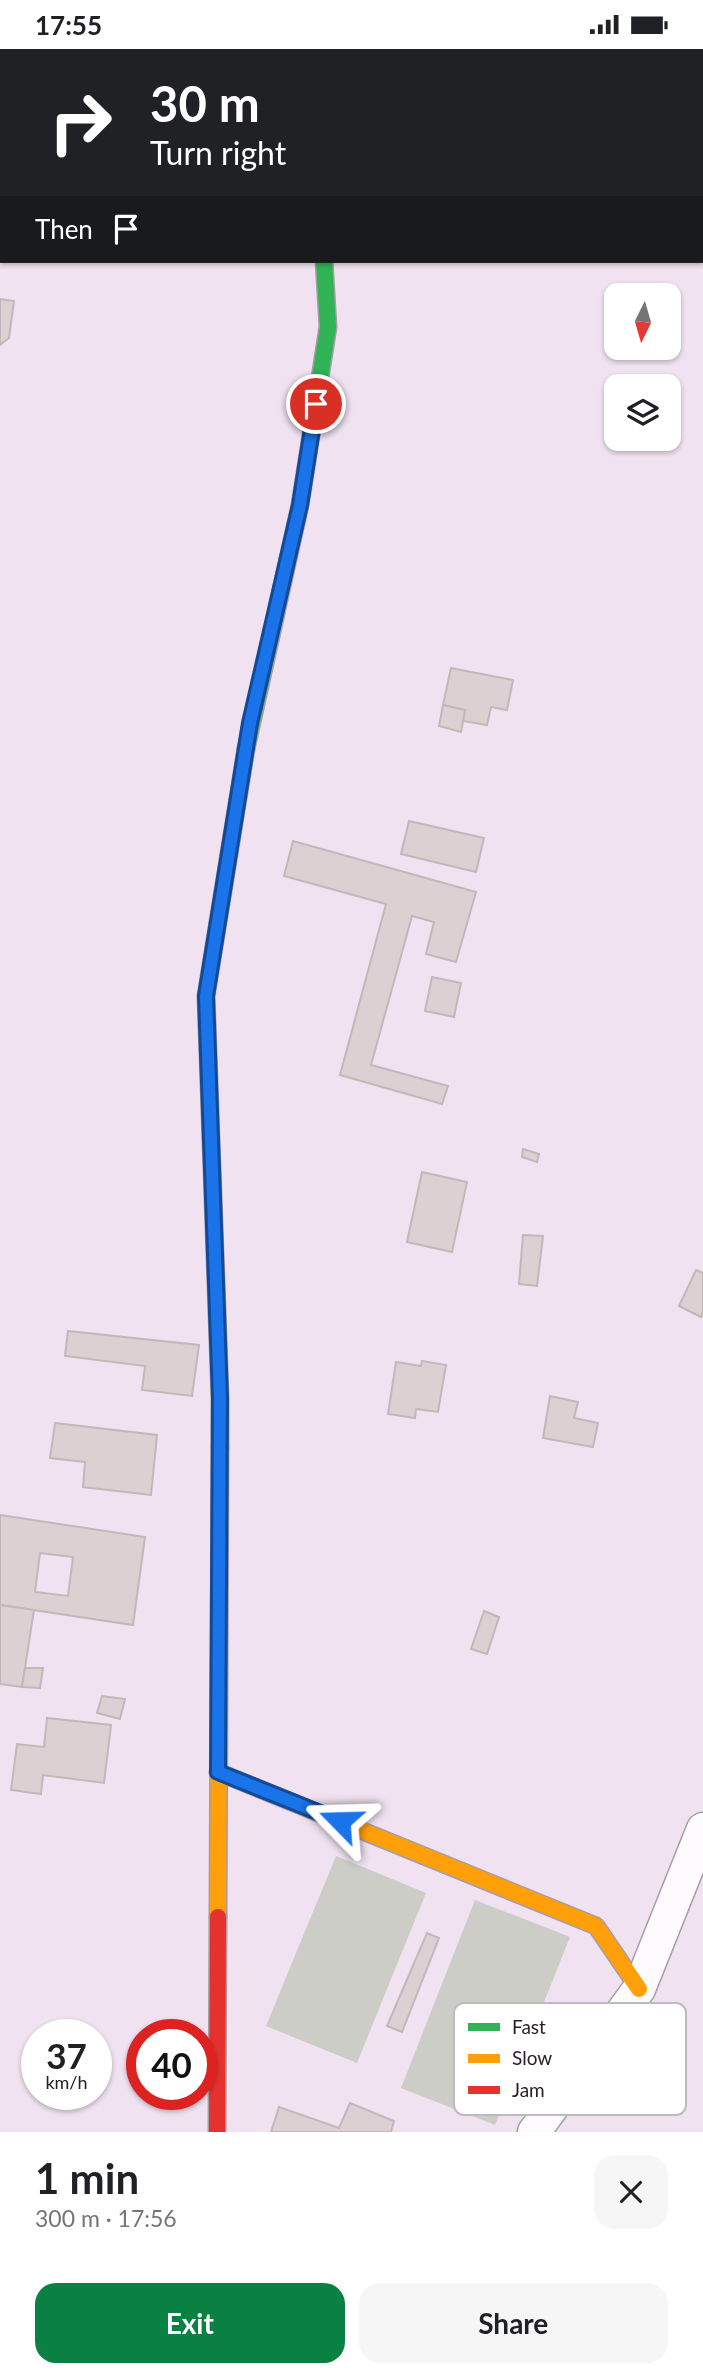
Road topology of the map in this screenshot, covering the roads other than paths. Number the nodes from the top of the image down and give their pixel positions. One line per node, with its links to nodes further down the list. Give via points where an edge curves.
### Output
1 (324, 263): 2 (main road, via 328,327 300,505 250,723 206,996 220,1398)
2 (218, 1772): 4 (main road, via 596,1926); 7 (main road)
3 (703, 1829): 4 (street)
4 (639, 1989): 5 (street)
5 (629, 2003)
6 (546, 2115): 8 (street)
7 (217, 2132)
8 (534, 2132)

